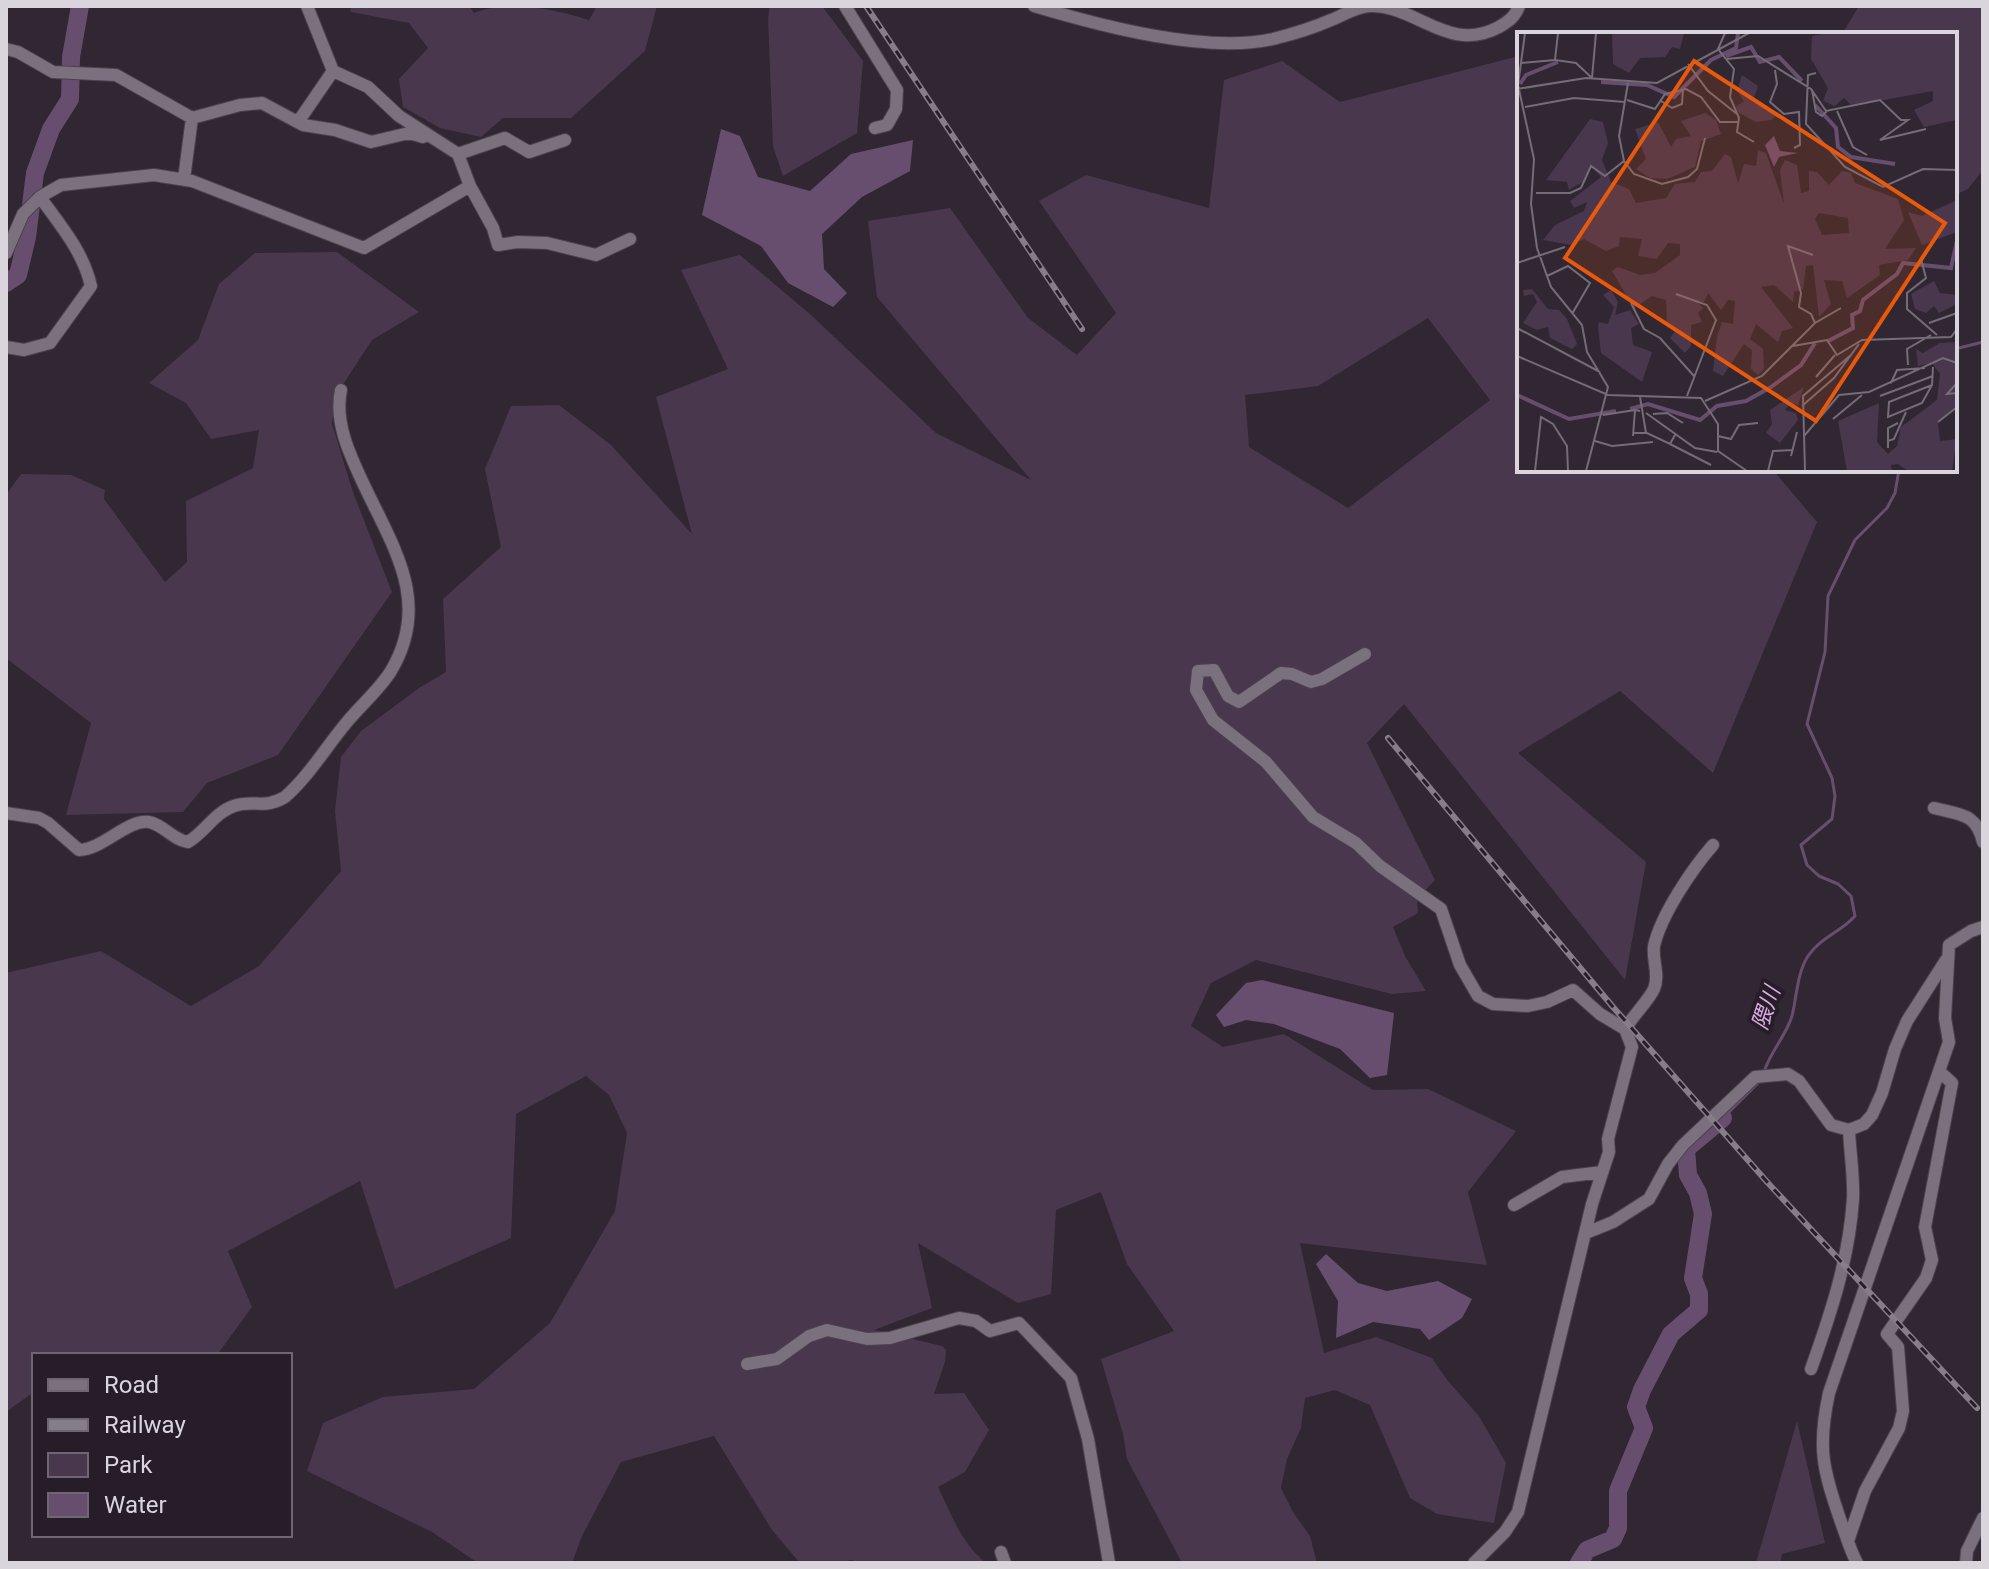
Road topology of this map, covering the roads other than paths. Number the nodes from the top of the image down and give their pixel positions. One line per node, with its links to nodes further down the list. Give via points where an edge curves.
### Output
1 (307, 6): 6 (street)
2 (845, 6): 9 (street, via 897,90 896,109 887,125)
3 (1034, 6): 4 (street, via 1155,35 1228,45 1273,39 1372,6 1441,31 1481,34 1510,20)
4 (1519, 6)
5 (6, 49): 7 (street, via 53,72 116,75)
6 (333, 71): 8 (street); 10 (street, via 368,87)
7 (192, 118): 8 (street, via 262,103); 13 (street)
8 (298, 122): 10 (street, via 371,142 409,133)
9 (875, 128)
10 (434, 140): 12 (street)
11 (565, 140): 12 (street, via 529,152 505,138)
12 (458, 154): 14 (street)
13 (184, 179): 14 (street, via 364,248); 15 (street, via 154,175 74,182)
14 (470, 186): 16 (street, via 498,245 547,243 596,255)
15 (40, 197): 17 (street, via 23,214); 18 (street, via 72,240 91,286 50,343 24,350)
16 (630, 239)
17 (6, 253)
18 (6, 347)
19 (341, 390): 22 (street, via 349,453 410,592 405,636 381,684 285,797 272,805 230,807 188,842 142,822 97,847 79,850 39,818)
20 (1365, 654): 27 (street, via 1311,682 1281,673 1239,702 1228,696 1214,670 1198,671 1196,690 1213,720 1266,762 1313,817 1441,909 1460,965 1478,996 1493,1004 1528,1006 1573,990)
21 (1934, 808): 23 (street, via 1973,820)
22 (6, 813)
23 (1983, 842)
24 (1713, 845): 27 (street, via 1667,915 1654,947 1653,990)
25 (1983, 927): 26 (street, via 1949,945)
26 (1948, 957): 28 (street, via 1949,1042); 29 (street, via 1907,1021 1872,1115)
27 (1625, 1029): 30 (street, via 1632,1047)
28 (1940, 1072): 36 (street, via 1823,1420 1824,1473); 36 (street, via 1952,1083 1925,1227 1932,1260 1926,1278 1887,1334 1898,1347 1903,1411)
29 (1849, 1130): 32 (street, via 1831,1125 1788,1074 1755,1077 1683,1145 1649,1199); 34 (street, via 1850,1231 1839,1290)
30 (1602, 1172): 31 (street, via 1562,1177); 32 (street)
31 (1514, 1205)
32 (1586, 1233): 38 (street, via 1518,1512)
33 (747, 1364): 37 (street, via 777,1359 827,1330 867,1339 890,1338 959,1318 990,1331 1019,1323 1071,1378 1088,1439)
34 (1811, 1369)
35 (1983, 1518): 40 (street)
36 (1848, 1541): 39 (street)
37 (1109, 1563)
38 (1474, 1563)
39 (1857, 1563)
40 (1966, 1563)

